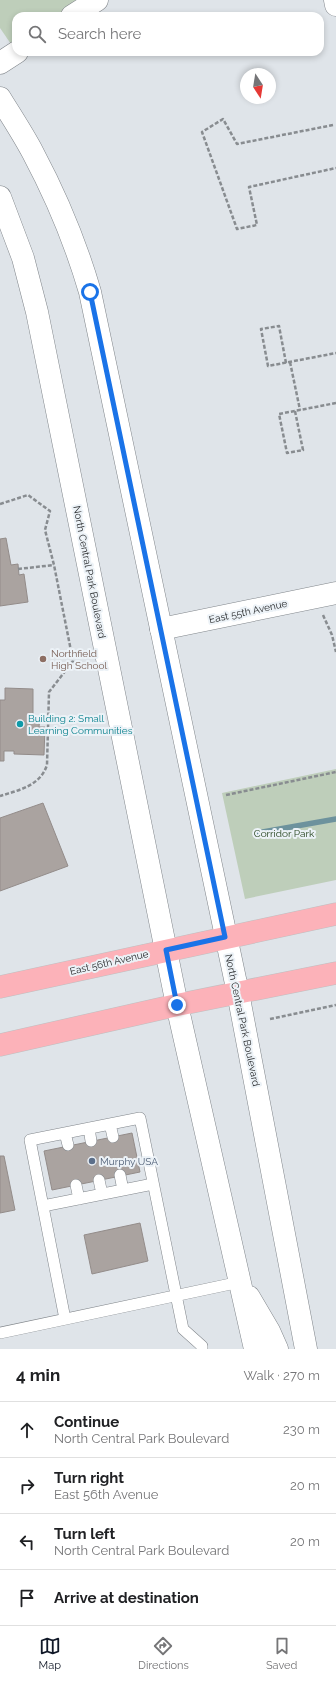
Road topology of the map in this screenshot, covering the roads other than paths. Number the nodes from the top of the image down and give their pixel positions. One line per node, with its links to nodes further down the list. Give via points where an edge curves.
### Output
1 (97, 0): 4 (main road)
2 (335, 0): 3 (main road)
3 (336, 5)
4 (78, 12)
5 (12, 55): 6 (main road)
6 (0, 63)
7 (0, 98): 10 (main road, North Central Park Boulevard, via 50,185 80,257 99,330)
8 (0, 197): 13 (main road, North Central Park Boulevard, via 23,258 35,305)
9 (336, 593): 10 (main road, East 55th Avenue)
10 (160, 629): 12 (main road, North Central Park Boulevard)
11 (336, 914): 12 (main road, East 56th Avenue)
12 (225, 937): 13 (main road, East 56th Avenue); 16 (main road, North Central Park Boulevard)
13 (166, 950): 15 (main road, East 56th Avenue); 17 (main road, North Central Park Boulevard)
14 (336, 972): 16 (main road)
15 (0, 987)
16 (238, 993): 17 (main road); 40 (main road, North Central Park Boulevard)
17 (177, 1005): 18 (main road); 33 (main road, North Central Park Boulevard)
18 (0, 1045)
19 (110, 1124): 20 (lane); 22 (lane); 27 (lane, via 140,1118)
20 (89, 1128): 21 (lane); 23 (lane)
21 (65, 1133): 24 (lane); 32 (lane, via 30,1140)
22 (113, 1137)
23 (91, 1141)
24 (68, 1145)
25 (120, 1175): 29 (lane)
26 (99, 1180): 30 (lane)
27 (153, 1184): 29 (lane); 34 (lane)
28 (76, 1185): 31 (lane)
29 (123, 1190): 30 (lane)
30 (102, 1194): 31 (lane)
31 (79, 1199): 32 (lane)
32 (43, 1206): 35 (lane)
33 (240, 1282): 34 (lane); 38 (main road, North Central Park Boulevard); 39 (main road)
34 (175, 1296): 35 (lane); 37 (lane, via 183,1329 202,1346)
35 (65, 1319): 36 (lane)
36 (0, 1333)
37 (202, 1349)
38 (255, 1349)
39 (277, 1349)
40 (306, 1349)

